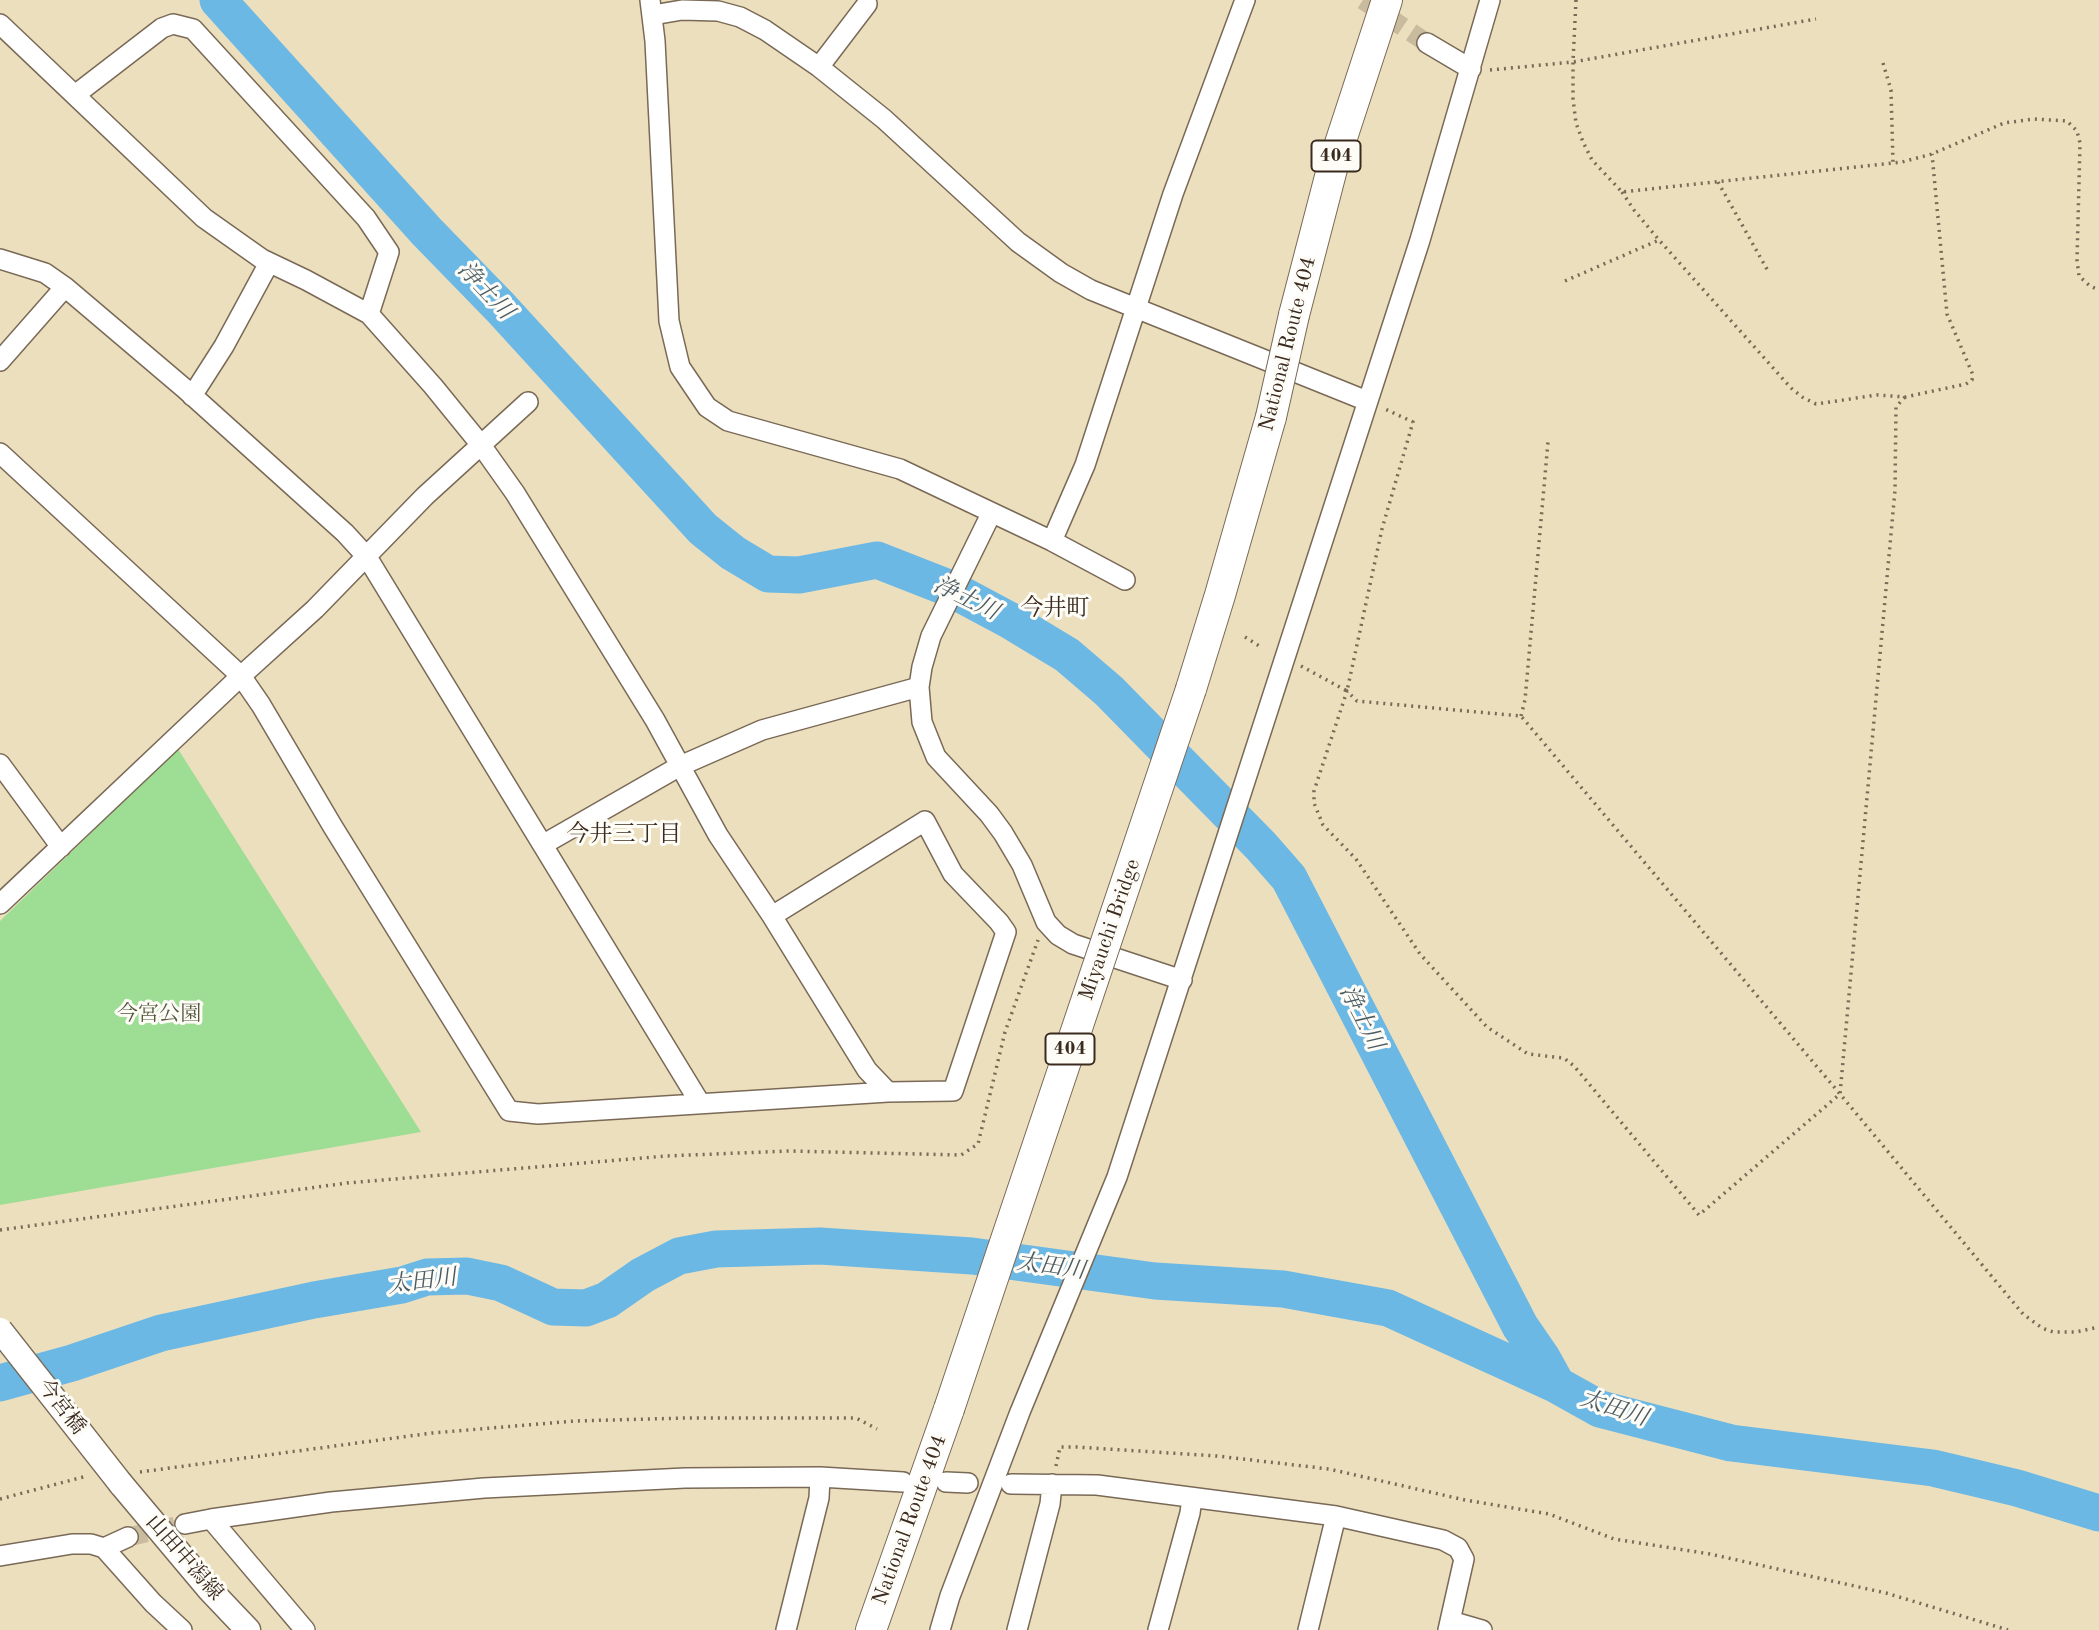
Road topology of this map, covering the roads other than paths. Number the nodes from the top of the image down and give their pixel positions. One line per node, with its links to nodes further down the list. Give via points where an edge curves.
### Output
1 (1245, 0): 14 (street)
2 (1387, 0): 28 (highway, National Route 404 / 404, bridge, via 1333,165 1271,417)
3 (1490, 0): 9 (street)
4 (867, 4): 8 (street)
5 (652, 7): 8 (street, via 702,9 740,18); 22 (street, via 668,321 680,367 692,388 707,407 728,421 900,469)
6 (0, 24): 10 (street)
7 (1427, 43): 9 (street)
8 (819, 67): 14 (street, via 884,119 1018,242 1061,274)
9 (1471, 69): 18 (street)
10 (75, 95): 12 (street, via 204,218); 15 (street, via 162,28 173,24 193,29 366,218 389,252)
11 (0, 259): 13 (street, via 45,274)
12 (270, 263): 15 (street); 17 (street)
13 (65, 287): 16 (street); 17 (street)
14 (1134, 308): 18 (street); 23 (street, via 1085,465)
15 (369, 314): 20 (street)
16 (0, 361)
17 (192, 396): 24 (street)
18 (1367, 401): 35 (street)
19 (528, 402): 20 (street)
20 (481, 445): 24 (street); 30 (street)
21 (0, 453): 26 (street)
22 (991, 514): 23 (street); 27 (street, via 931,636)
23 (1052, 541): 25 (street)
24 (367, 556): 26 (street); 31 (street)
25 (1125, 580)
26 (241, 676): 32 (street); 37 (street, via 509,1111 614,1111)
27 (919, 687): 30 (street, via 762,730); 35 (street, via 922,722 936,757 1003,833 1046,922 1073,944)
28 (1191, 689): 39 (highway, Miyauchi Bridge / 404, bridge)
29 (0, 764): 32 (street)
30 (680, 766): 31 (street); 34 (street, via 718,835)
31 (544, 844): 37 (street)
32 (61, 847): 33 (street)
33 (0, 904)
34 (772, 916): 36 (street, via 867,1070); 36 (street, via 925,821 953,874 1006,932 953,1091)
35 (1182, 980): 60 (street, via 1117,1177 1020,1412)
36 (888, 1092): 37 (street)
37 (700, 1103)
38 (0, 1330): 41 (main road, 今宮橋, bridge)
39 (949, 1409): 59 (highway, National Route 404 / 404)
40 (820, 1477): 42 (street); 49 (street, via 484,1488); 58 (street, via 819,1498)
41 (129, 1478): 56 (main road, 山田中潟線, via 210,1590)
42 (904, 1482)
43 (946, 1482): 44 (street)
44 (968, 1483)
45 (1011, 1484): 46 (street)
46 (1052, 1484): 47 (street); 61 (street)
47 (1192, 1497): 48 (street); 62 (street)
48 (1336, 1516): 54 (street, via 1443,1540 1458,1548 1464,1559); 63 (street)
49 (211, 1519): 50 (street); 57 (street)
50 (185, 1524)
51 (128, 1537): 52 (street)
52 (104, 1548): 53 (street, via 72,1544); 55 (street)
53 (0, 1556)
54 (1450, 1626): 64 (street)
55 (182, 1630)
56 (248, 1630)
57 (305, 1630)
58 (786, 1630)
59 (871, 1630)
60 (940, 1630)
61 (1017, 1630)
62 (1158, 1630)
63 (1308, 1630)
64 (1482, 1630)

